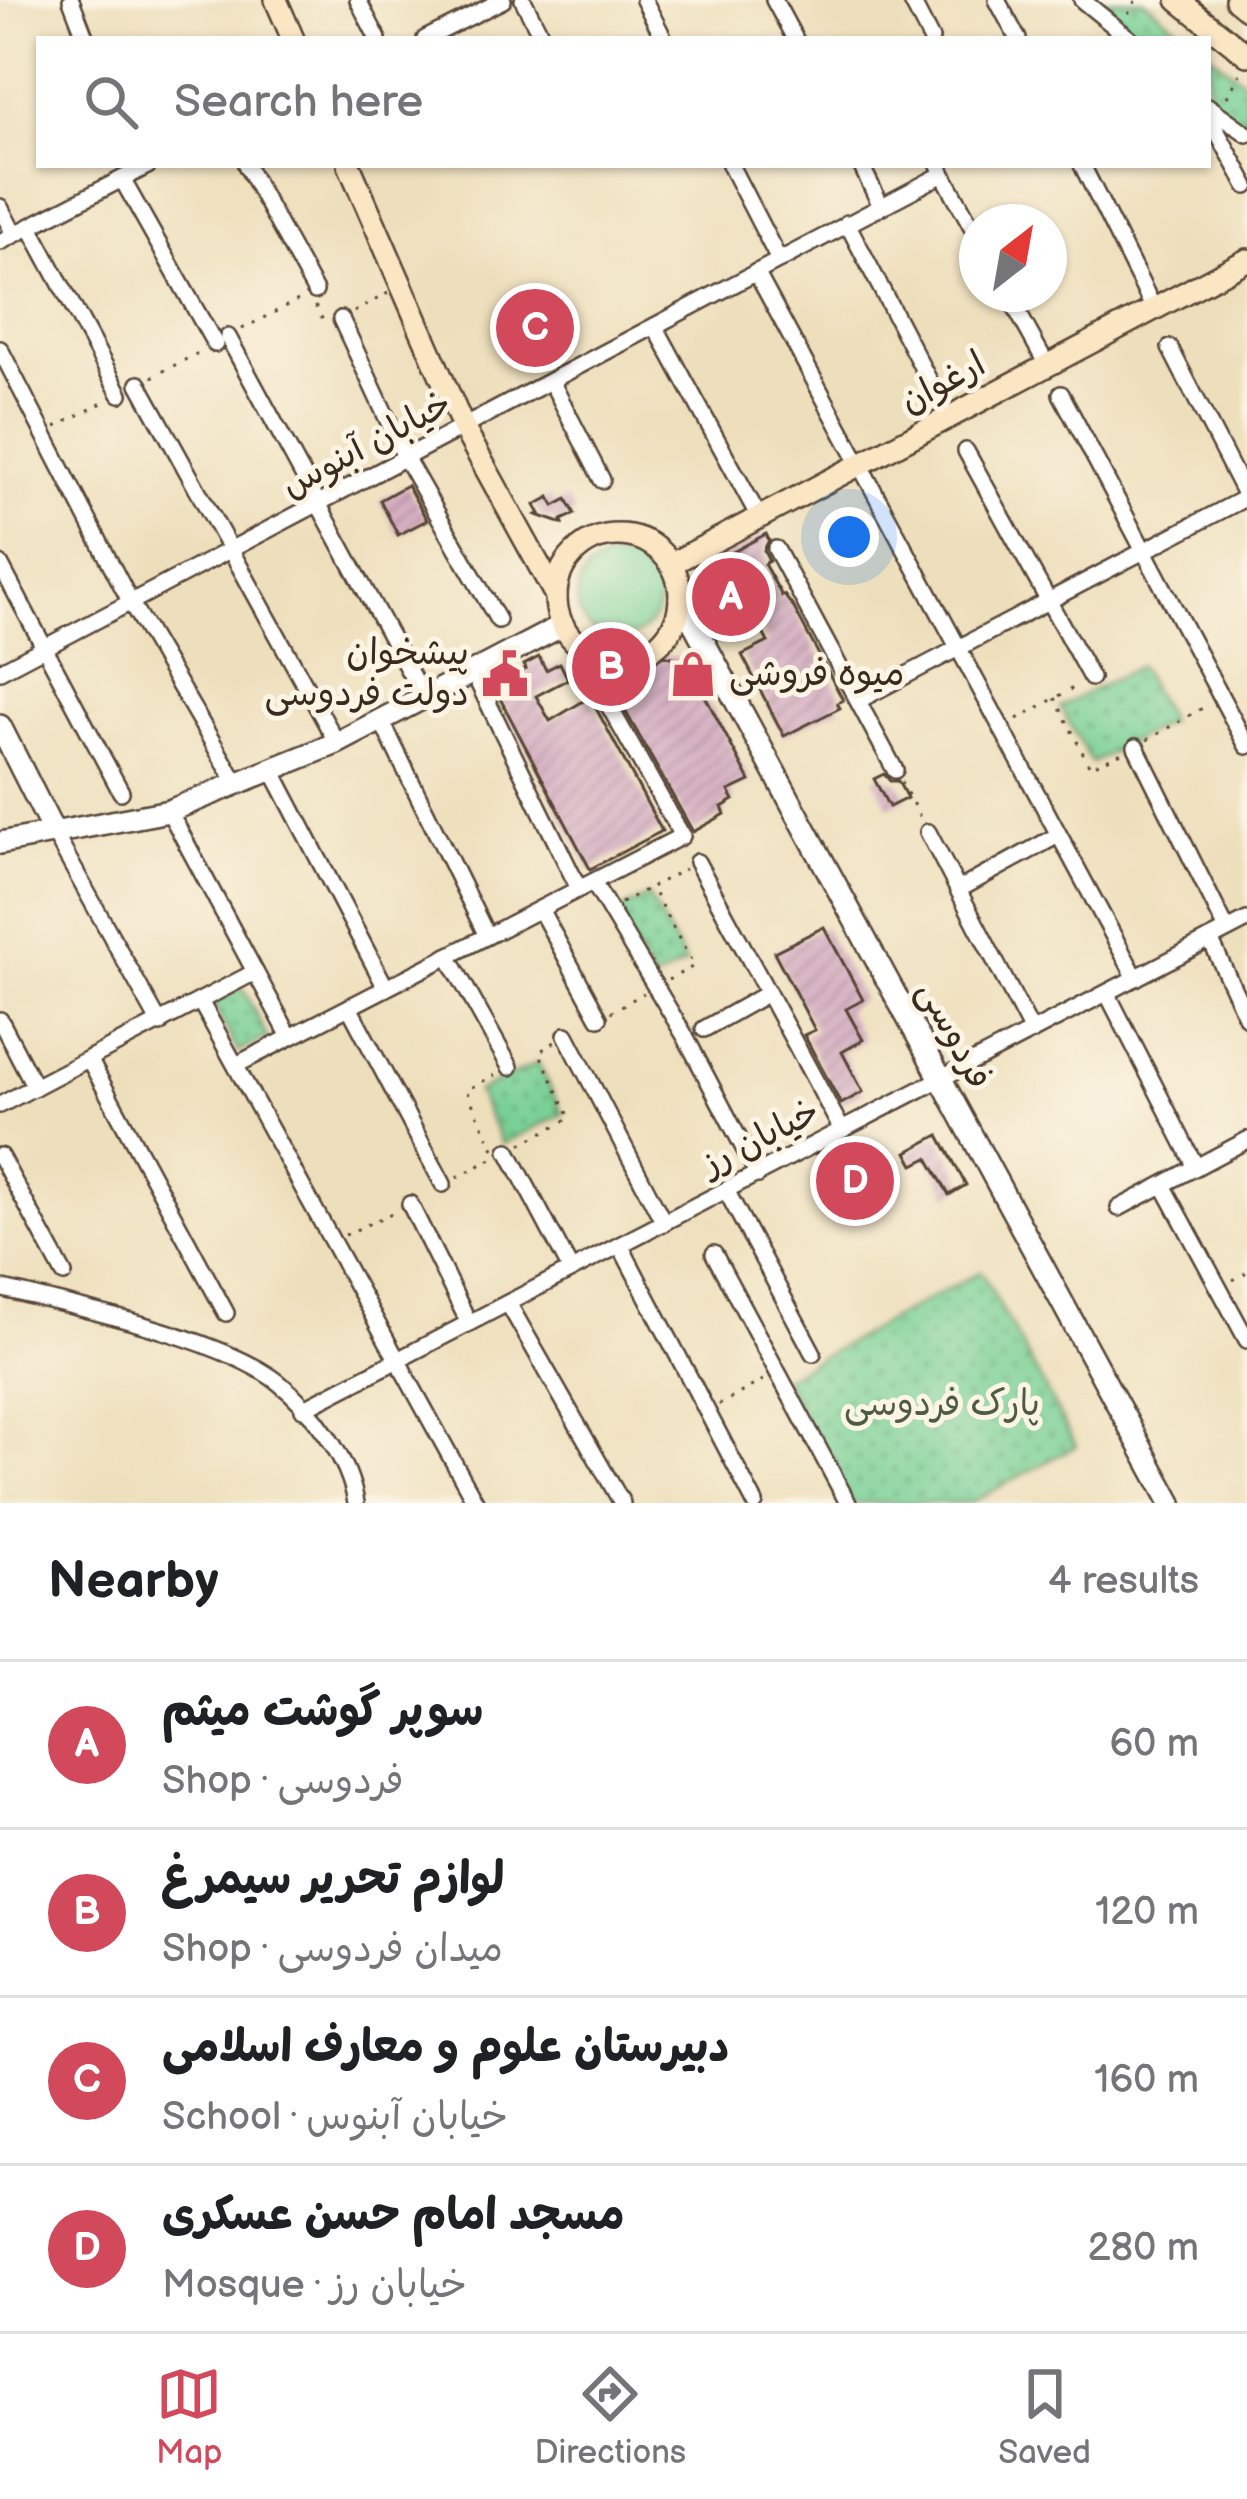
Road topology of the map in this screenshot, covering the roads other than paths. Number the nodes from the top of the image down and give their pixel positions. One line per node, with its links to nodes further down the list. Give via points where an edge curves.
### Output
1 (71, 0): 16 (street)
2 (276, 0): 17 (main road)
3 (358, 0): 18 (street)
4 (503, 0): 13 (street)
5 (523, 0): 20 (street)
6 (644, 0): 21 (street)
7 (775, 0): 22 (street)
8 (911, 0): 23 (street)
9 (997, 0): 24 (street)
10 (1082, 0): 15 (street)
11 (1178, 0): 25 (main road)
12 (1236, 0): 14 (main road)
13 (470, 7): 19 (street)
14 (1247, 9)
15 (1124, 34)
16 (85, 36)
17 (292, 36)
18 (376, 36)
19 (429, 36)
20 (541, 36)
21 (662, 36)
22 (793, 36)
23 (929, 36)
24 (1016, 36)
25 (1247, 59)
26 (1211, 111): 27 (street); 35 (street)
27 (1247, 134)
28 (248, 168): 44 (street)
29 (350, 168): 57 (main road)
30 (732, 168): 41 (street)
31 (862, 168): 37 (street)
32 (1084, 168): 45 (street)
33 (941, 169): 36 (street); 37 (street, خیابان آبنوس)
34 (135, 170): 40 (street); 63 (street, via 221,340)
35 (1247, 186)
36 (960, 204)
37 (881, 206): 39 (street, خیابان آبنوس)
38 (0, 207): 40 (street)
39 (848, 224): 41 (street, خیابان آبنوس); 54 (street)
40 (15, 234): 55 (street)
41 (779, 260): 43 (street, خیابان آبنوس)
42 (1246, 262): 45 (main road, ارغوان)
43 (756, 272): 48 (street, خیابان آبنوس); 60 (street)
44 (315, 291)
45 (1154, 309): 51 (main road, ارغوان)
46 (1018, 312): 51 (street)
47 (341, 319): 59 (street)
48 (655, 326): 52 (street, خیابان آبنوس); 64 (street)
49 (1170, 348): 62 (street)
50 (0, 349): 73 (street)
51 (1047, 365): 60 (main road, ارغوان)
52 (551, 382): 57 (street, خیابان آبنوس); 61 (street)
53 (139, 384): 66 (street)
54 (935, 392)
55 (121, 394)
56 (1061, 394): 67 (street)
57 (464, 429): 59 (street, خیابان آبنوس); 70 (main road)
58 (966, 451): 72 (street)
59 (406, 459): 63 (street, خیابان آبنوس); 74 (street)
60 (857, 466): 64 (main road, ارغوان); 77 (street)
61 (602, 479)
62 (1247, 497): 67 (street)
63 (319, 504): 66 (street, خیابان آبنوس); 81 (street)
64 (759, 518): 69 (main road, ارغوان)
65 (776, 549): 82 (street)
66 (231, 550): 73 (street, خیابان آبنوس); 85 (street)
67 (1146, 550): 72 (street); 86 (street)
68 (0, 564): 76 (street)
69 (670, 564): 70 (main road, via 644,541 610,536 567,563); 71 (main road)
70 (556, 596): 75 (main road)
71 (680, 598): 75 (main road, via 669,633 640,656 603,657); 124 (street, فردوسی)
72 (1051, 599): 77 (street); 80 (street)
73 (131, 603): 76 (street, خیابان آبنوس); 90 (street)
74 (497, 620)
75 (567, 631): 79 (street); 98 (street, via 682,836)
76 (44, 648): 78 (street, خیابان آبنوس); 91 (street)
77 (957, 649): 82 (street); 107 (street)
78 (0, 671)
79 (472, 672): 81 (street); 98 (street)
80 (1091, 678)
81 (422, 695): 83 (street)
82 (859, 700): 89 (street)
83 (380, 720): 85 (street); 103 (street)
84 (0, 726): 94 (street)
85 (337, 743): 88 (street)
86 (1247, 746)
87 (1136, 747): 102 (street)
88 (272, 770): 90 (street); 108 (street)
89 (895, 770)
90 (237, 784): 92 (street)
91 (121, 792)
92 (169, 811): 94 (street); 106 (street)
93 (928, 832): 99 (street)
94 (54, 833): 96 (street); 116 (street)
95 (1051, 839): 99 (street)
96 (0, 843)
97 (697, 862): 109 (street)
98 (586, 885): 100 (street); 132 (street, via 610,910)
99 (958, 890): 118 (street)
100 (540, 909): 103 (street); 113 (street)
101 (1247, 920): 102 (street, خیابان رز)
102 (1227, 930): 104 (street, خیابان رز)
103 (487, 936): 105 (street)
104 (1210, 939): 107 (street, خیابان رز); 114 (street)
105 (448, 956): 108 (street); 123 (street)
106 (255, 972): 111 (street); 120 (street)
107 (1136, 978): 110 (street, خیابان رز)
108 (386, 988): 112 (street)
109 (768, 993): 117 (street); 127 (street)
110 (1107, 993): 118 (street, خیابان رز); 131 (street)
111 (200, 1001): 116 (street); 122 (street)
112 (349, 1007): 120 (street); 133 (street)
113 (599, 1018)
114 (1247, 1018)
115 (0, 1020): 125 (street)
116 (160, 1024): 121 (street)
117 (704, 1028)
118 (1032, 1032): 124 (street, خیابان رز)
119 (566, 1035): 138 (street)
120 (290, 1037): 122 (street)
121 (88, 1059): 125 (street); 145 (street)
122 (236, 1064): 149 (street)
123 (510, 1067)
124 (941, 1079): 127 (street, خیابان رز); 156 (street, فردوسی)
125 (34, 1087): 126 (street)
126 (0, 1105)
127 (842, 1130): 132 (street, خیابان رز)
128 (1247, 1140): 131 (street)
129 (502, 1154): 141 (street)
130 (0, 1156): 142 (street)
131 (1196, 1167): 134 (street)
132 (758, 1174): 135 (street, خیابان رز)
133 (443, 1184)
134 (1163, 1185): 137 (street); 147 (street)
135 (726, 1190): 138 (street, خیابان رز); 148 (street)
136 (410, 1204): 146 (street)
137 (1119, 1208)
138 (664, 1222): 139 (street, خیابان رز)
139 (620, 1245): 141 (street, خیابان رز); 154 (street)
140 (714, 1254): 155 (street)
141 (571, 1270): 144 (street, خیابان رز)
142 (64, 1274)
143 (0, 1288): 150 (street, via 212,1347 277,1382)
144 (508, 1303): 146 (street, خیابان رز); 153 (street)
145 (226, 1313)
146 (469, 1323): 149 (street, خیابان رز)
147 (1247, 1340)
148 (813, 1353)
149 (398, 1360): 150 (street, خیابان رز); 152 (street)
150 (303, 1409): 151 (street, via 327,1434)
151 (356, 1503)
152 (476, 1503)
153 (622, 1503)
154 (755, 1503)
155 (848, 1503)
156 (1171, 1503)

